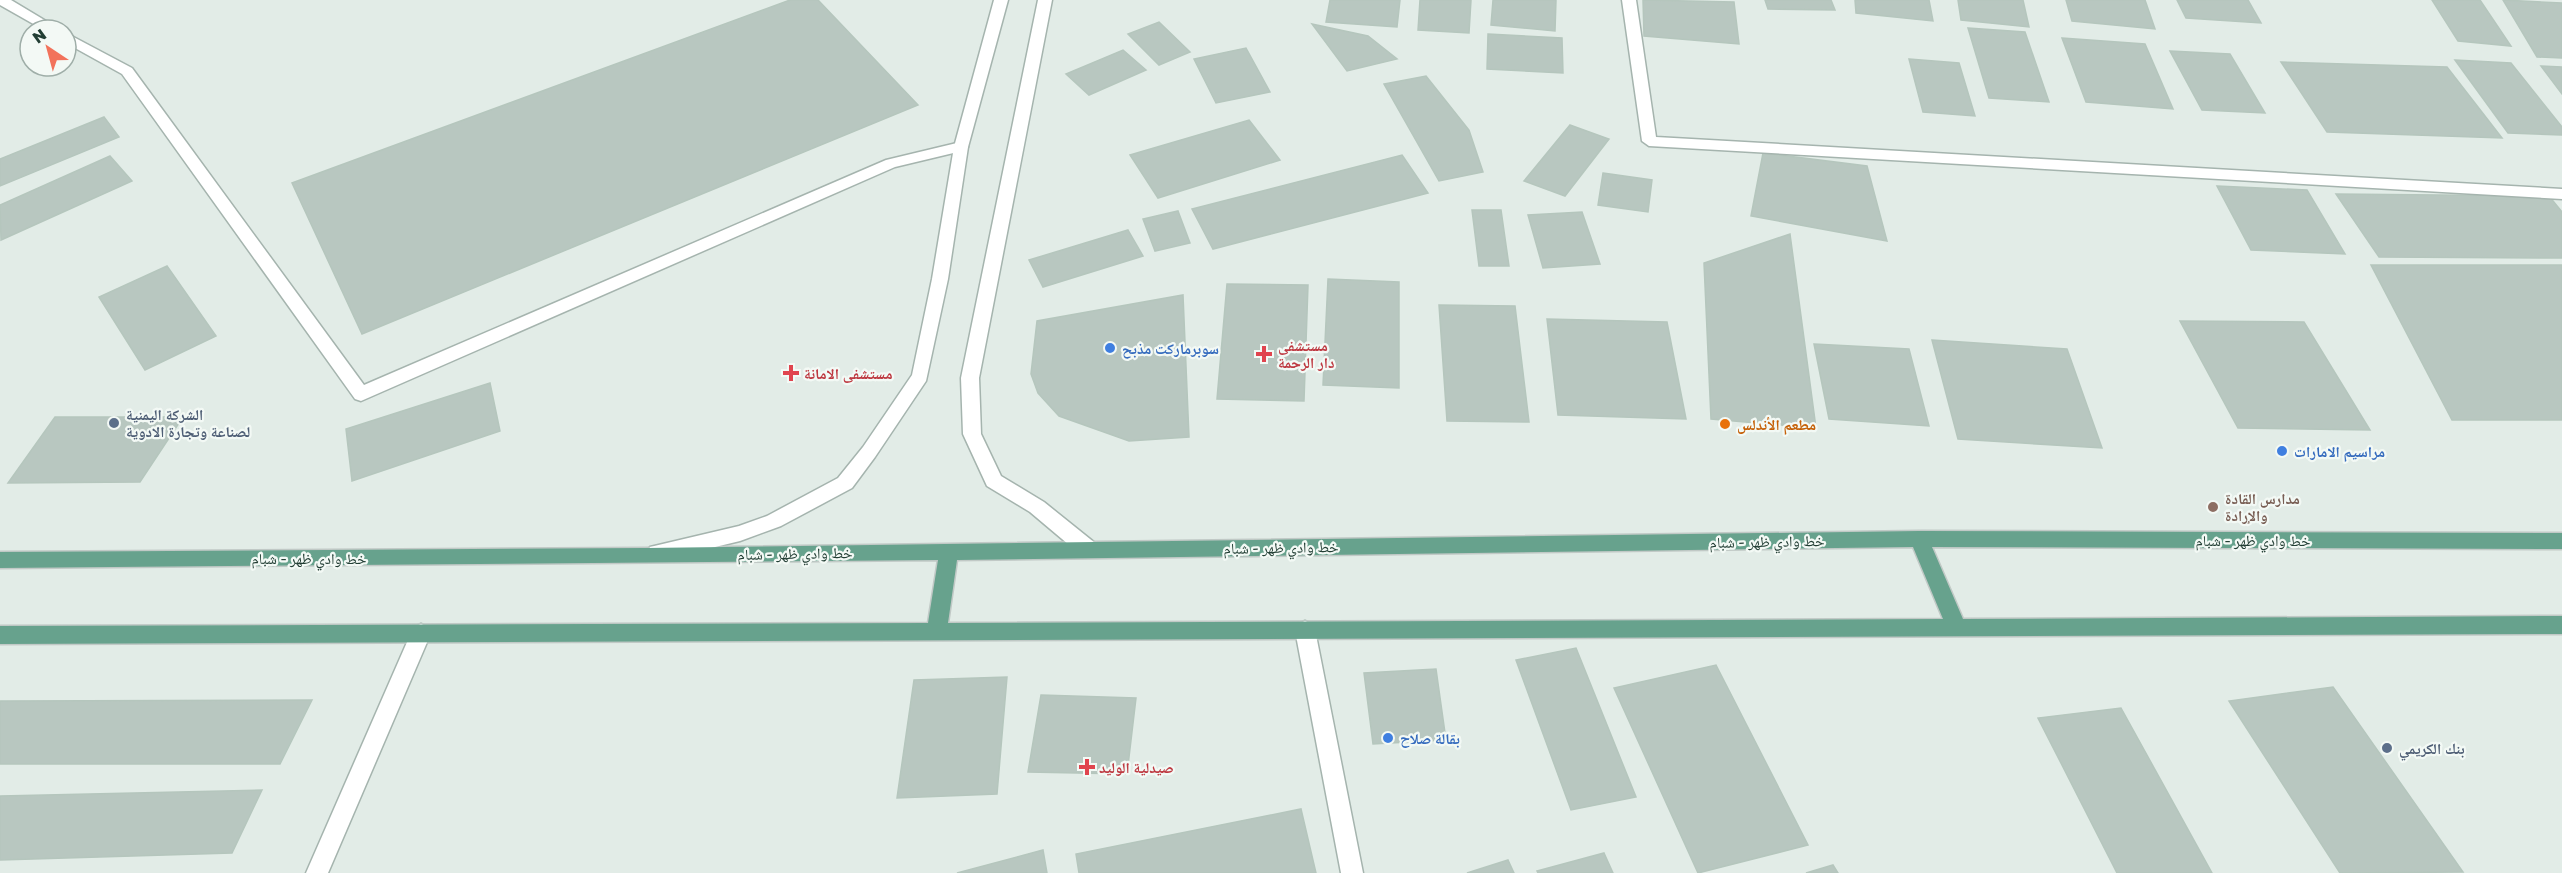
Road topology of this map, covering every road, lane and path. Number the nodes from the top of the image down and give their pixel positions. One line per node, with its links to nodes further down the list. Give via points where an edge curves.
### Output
1 (2, 0): 5 (street)
2 (1001, 0): 7 (street)
3 (1045, 0): 11 (street, via 970,378 972,434 994,481 1037,507)
4 (1629, 0): 8 (street, via 1649,141)
5 (33, 18)
6 (78, 44): 7 (street, via 127,71 361,394 891,163)
7 (961, 147): 13 (street, via 920,376 863,460 845,483 774,521)
8 (2562, 194)
9 (1919, 539): 10 (main road, خط وادي ظهر - شبام); 11 (main road, خط وادي ظهر - شبام); 16 (main road)
10 (2562, 541)
11 (1088, 549): 12 (main road, خط وادي ظهر - شبام)
12 (949, 551): 13 (main road, خط وادي ظهر - شبام); 17 (main road)
13 (645, 556): 14 (main road, خط وادي ظهر - شبام)
14 (0, 560)
15 (2562, 625): 16 (main road)
16 (1956, 626): 18 (main road)
17 (937, 630): 18 (main road); 19 (main road)
18 (1305, 630): 22 (street)
19 (421, 633): 20 (main road); 21 (street)
20 (0, 635)
21 (317, 873)
22 (1352, 873)

